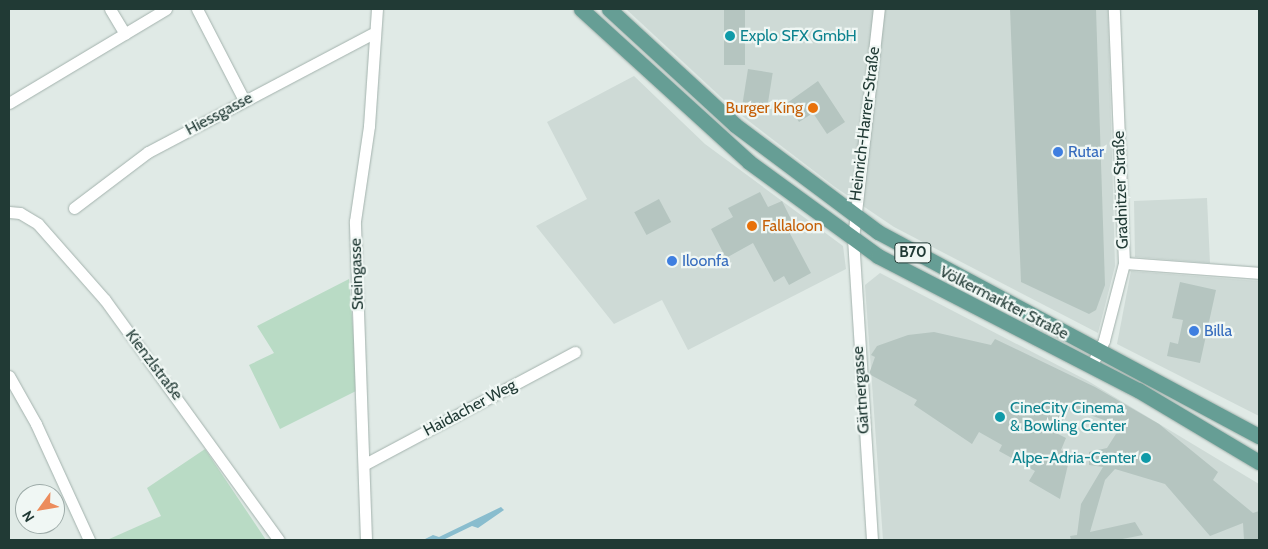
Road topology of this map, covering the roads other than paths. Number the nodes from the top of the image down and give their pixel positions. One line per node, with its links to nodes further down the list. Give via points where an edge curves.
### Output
1 (110, 9): 10 (street)
2 (166, 9): 10 (street)
3 (197, 9): 14 (street)
4 (377, 9): 11 (street, Steingasse)
5 (581, 9): 9 (main road, Völkermarkter Straße / B70)
6 (879, 9): 20 (street, Heinrich-Harrer-Straße)
7 (1114, 9): 22 (street, Gradnitzer Straße)
8 (610, 10): 9 (main road, Völkermarkter Straße); 12 (main road, Völkermarkter Straße / B70)
9 (597, 24): 13 (main road, Völkermarkter Straße / B70)
10 (125, 34): 15 (street)
11 (372, 34): 14 (street, Hiessgasse); 30 (street, Steingasse, via 369,126 355,221)
12 (686, 81): 13 (main road); 16 (main road, Völkermarkter Straße / B70)
13 (673, 97): 17 (main road, Völkermarkter Straße / B70)
14 (244, 100): 18 (street, Hiessgasse, via 126,166)
15 (9, 103)
16 (735, 125): 17 (main road); 20 (main road, Völkermarkter Straße / B70)
17 (721, 139): 21 (main road, Völkermarkter Straße / B70)
18 (74, 208)
19 (9, 212): 32 (street, Kienzlstraße, via 20,213 38,224 105,300)
20 (855, 217): 21 (street, Heinrich-Harrer-Straße); 24 (main road, Völkermarkter Straße / B70, via 951,273)
21 (853, 239): 26 (main road, Völkermarkter Straße / B70, via 930,285); 34 (street, Gärtnergasse)
22 (1124, 263): 23 (street); 24 (street, Gradnitzer Straße)
23 (1259, 273)
24 (1100, 348): 26 (street, Gradnitzer Straße); 28 (main road, Völkermarkter Straße / B70)
25 (575, 352): 30 (street, Haidacher Weg)
26 (1091, 366): 29 (main road, Völkermarkter Straße / B70, via 1184,415)
27 (9, 376): 31 (street, via 36,424)
28 (1259, 436)
29 (1259, 462)
30 (365, 464): 33 (street, Steingasse)
31 (89, 540)
32 (279, 540)
33 (366, 540)
34 (872, 540)

